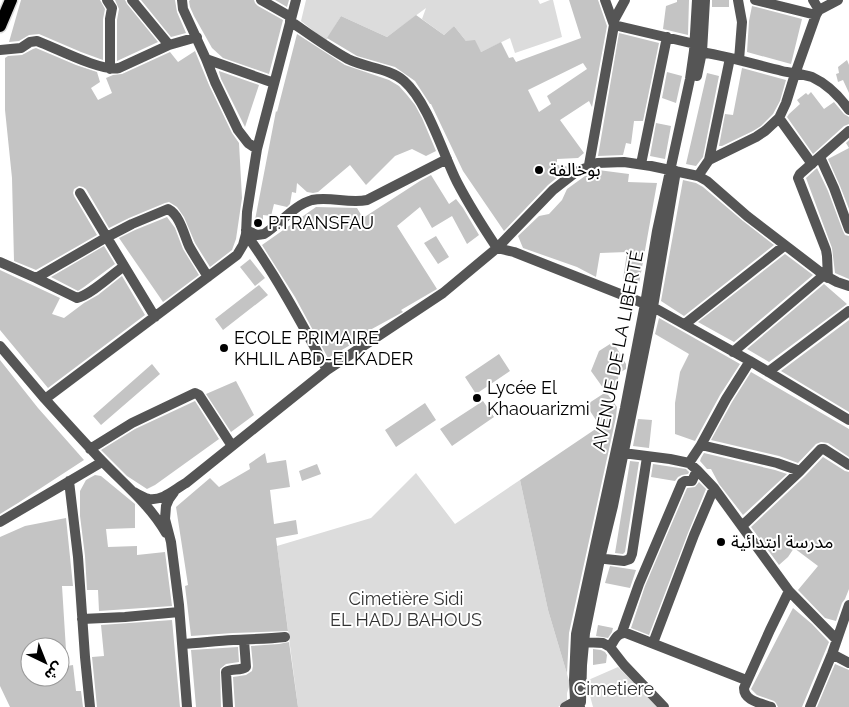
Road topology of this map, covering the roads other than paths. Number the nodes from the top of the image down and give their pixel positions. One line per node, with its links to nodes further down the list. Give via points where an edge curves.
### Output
1 (107, 0): 26 (street, via 112,8)
2 (132, 0): 21 (street)
3 (182, 0): 19 (street)
4 (261, 0): 16 (street)
5 (296, 0): 16 (street)
6 (605, 0): 17 (street)
7 (625, 0): 17 (street)
8 (697, 0): 22 (street, AVENUE DE LA LIBERTÉ)
9 (705, 0): 22 (street, AVENUE DE LA LIBERTÉ)
10 (738, 0): 25 (street, via 742,22)
11 (755, 0): 15 (street)
12 (813, 0): 15 (street)
13 (838, 0): 15 (street)
14 (6, 6): 18 (main road)
15 (817, 12): 27 (street)
16 (291, 19): 28 (street); 33 (street, via 348,59 405,82 423,107)
17 (613, 24): 20 (street); 37 (street)
18 (0, 26)
19 (196, 37): 21 (street); 24 (street)
20 (667, 37): 22 (street); 36 (street)
21 (168, 45): 26 (street, via 119,68)
22 (697, 49): 25 (street); 38 (street, AVENUE DE LA LIBERTÉ)
23 (0, 50): 26 (street, via 21,48 37,41)
24 (206, 58): 28 (street); 32 (street, via 238,130)
25 (734, 59): 27 (street); 34 (street)
26 (110, 69)
27 (795, 74): 29 (street, via 823,84); 30 (street)
28 (274, 83): 32 (street)
29 (849, 110)
30 (779, 118): 34 (street, via 756,137); 35 (street)
31 (849, 130): 35 (street)
32 (257, 149): 42 (street)
33 (447, 159): 42 (street, via 367,200 314,200 305,203 264,234); 45 (street, via 464,195)
34 (709, 160): 39 (street)
35 (816, 160): 41 (street, via 837,195); 49 (street, via 800,174 798,181 826,250)
36 (640, 164): 37 (street, via 604,162); 38 (street)
37 (589, 165): 45 (street, via 559,186)
38 (673, 171): 39 (street); 52 (street, AVENUE DE LA LIBERTÉ)
39 (698, 176): 44 (street)
40 (80, 192): 43 (street)
41 (849, 229)
42 (246, 232): 48 (street, via 237,255); 59 (street)
43 (107, 237): 47 (street); 48 (street, via 170,210); 50 (street)
44 (784, 246): 49 (street); 55 (street)
45 (497, 248): 52 (street); 59 (street, via 443,293)
46 (0, 262): 50 (street)
47 (124, 266): 50 (street, via 77,298); 54 (street)
48 (208, 277): 54 (street)
49 (826, 277): 51 (street); 57 (street)
50 (36, 278)
51 (849, 286)
52 (649, 305): 55 (street); 66 (street, AVENUE DE LA LIBERTÉ); 79 (street, AVENUE DE LA LIBERTÉ)
53 (849, 311): 60 (street)
54 (155, 317): 61 (street)
55 (685, 324): 57 (street)
56 (0, 346): 61 (street)
57 (733, 352): 58 (street)
58 (750, 361): 60 (street); 63 (street)
59 (327, 370): 64 (street)
60 (768, 372): 62 (street)
61 (45, 399): 65 (street)
62 (849, 420)
63 (701, 445): 70 (street); 71 (street)
64 (232, 446): 65 (street, via 195,393); 73 (street)
65 (90, 449): 68 (street)
66 (623, 453): 67 (street); 79 (street, AVENUE DE LA LIBERTÉ, via 613,506)
67 (647, 457): 70 (street); 79 (street, via 630,559 624,562)
68 (102, 462): 72 (street); 75 (street)
69 (849, 465): 71 (street, via 822,449)
70 (693, 467): 74 (street); 84 (street, via 692,481 682,483)
71 (800, 471): 77 (street)
72 (70, 481): 76 (street); 83 (street)
73 (178, 487): 75 (street, via 155,499 147,499); 78 (street, via 169,499 165,513)
74 (714, 488): 77 (street); 89 (street)
75 (134, 492): 78 (street, via 158,520)
76 (0, 522)
77 (742, 526): 80 (street)
78 (171, 542): 82 (street)
79 (597, 558): 88 (street, AVENUE DE LA LIBERTÉ); 95 (street, AVENUE DE LA LIBERTÉ, via 576,634 574,680)
80 (789, 591): 86 (street); 94 (street)
81 (849, 605): 86 (street)
82 (179, 612): 83 (street); 90 (street)
83 (82, 619): 96 (street)
84 (622, 632): 89 (street); 91 (street)
85 (285, 637): 87 (street)
86 (836, 639): 92 (street)
87 (244, 640): 90 (street); 98 (street, via 246,667 226,672)
88 (584, 642): 91 (street, via 603,643); 95 (street, AVENUE DE LA LIBERTÉ)
89 (653, 643): 94 (street)
90 (182, 644): 97 (street)
91 (610, 647): 100 (street)
92 (832, 654): 93 (street); 102 (street)
93 (849, 663)
94 (746, 680): 101 (street, via 744,693 752,700)
95 (580, 703): 99 (street)
96 (90, 707)
97 (187, 707)
98 (228, 707)
99 (566, 707)
100 (664, 707)
101 (771, 707)
102 (810, 707)

